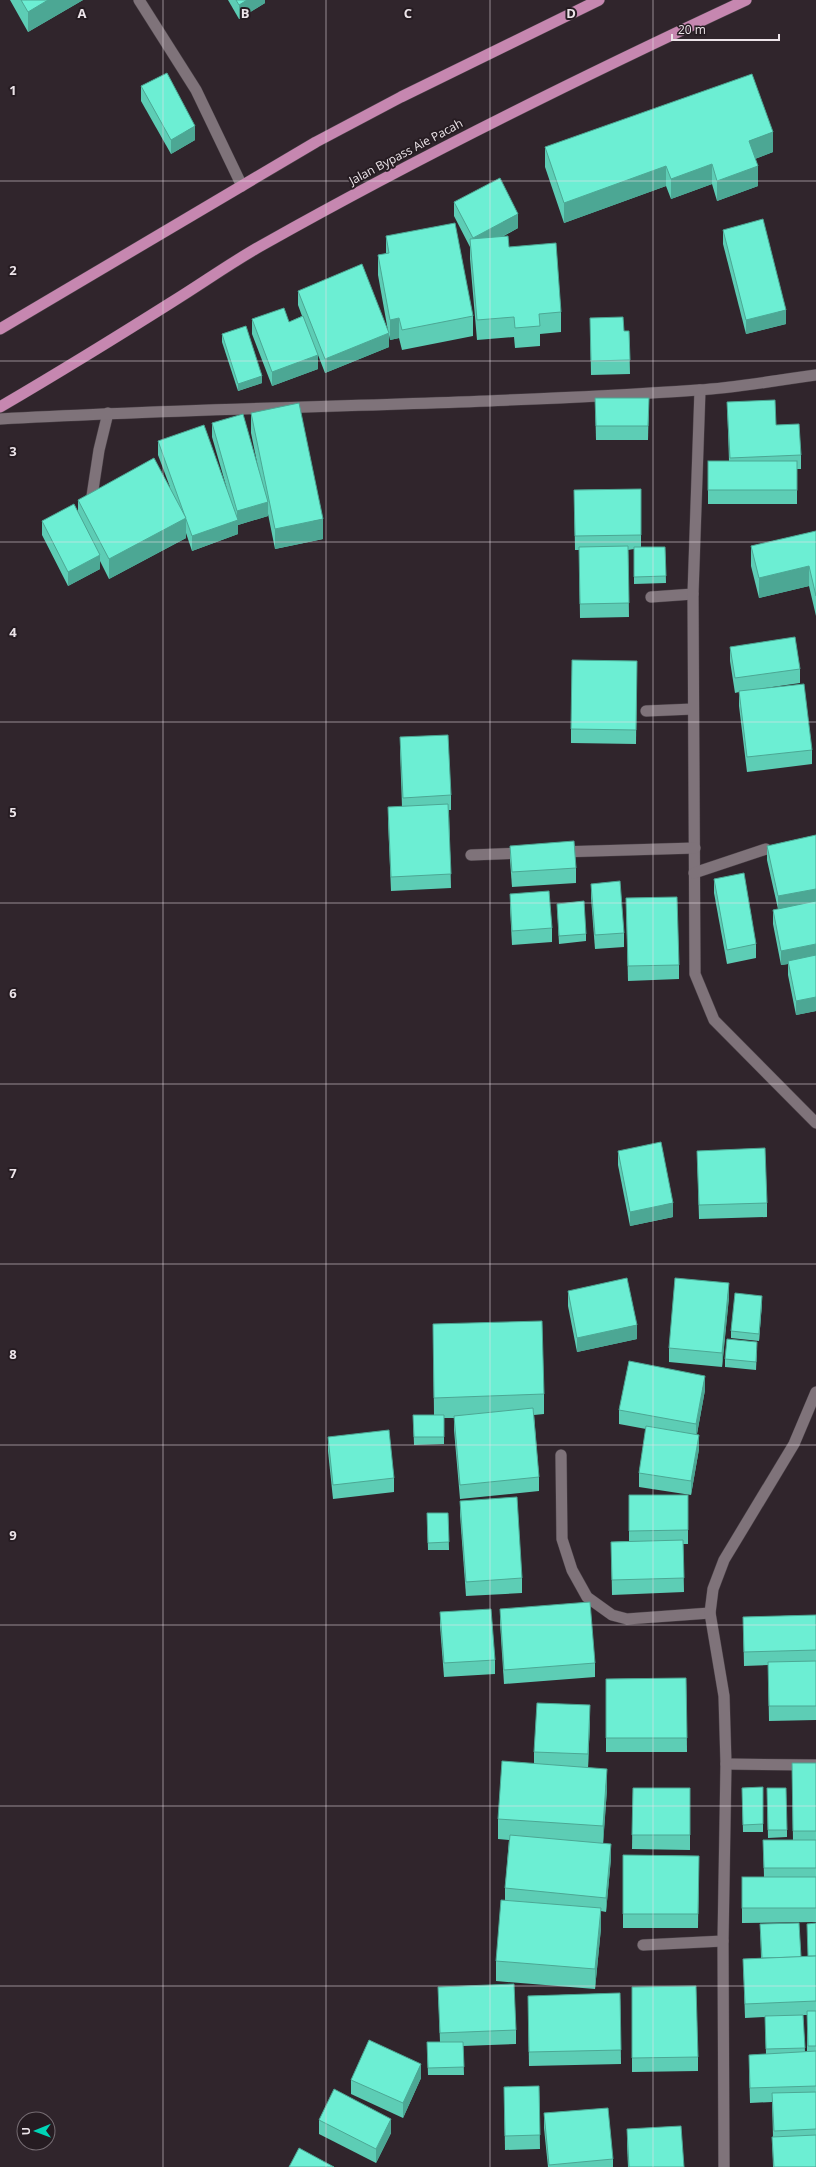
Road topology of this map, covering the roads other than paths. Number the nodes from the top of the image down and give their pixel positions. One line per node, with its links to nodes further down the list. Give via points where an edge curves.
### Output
1 (139, 0): 4 (street, via 196,90)
2 (599, 0): 4 (highway, via 401,97 316,142)
3 (746, 0): 8 (highway, Jalan Bypass Aie Pacah, via 420,158 263,245)
4 (242, 186): 5 (highway)
5 (0, 329)
6 (816, 375): 7 (street)
7 (700, 390): 9 (street, via 268,410); 12 (street)
8 (0, 407)
9 (108, 413): 10 (street); 11 (street)
10 (0, 419)
11 (92, 496)
12 (693, 594): 13 (street); 14 (street)
13 (651, 597)
14 (693, 709): 15 (street); 16 (street)
15 (646, 711)
16 (695, 848): 18 (street); 21 (street)
17 (766, 849): 21 (street)
18 (551, 852)
19 (535, 853): 20 (street)
20 (471, 855)
21 (694, 873): 22 (street, via 695,974 714,1020)
22 (816, 1123)
23 (816, 1392): 25 (street, via 794,1444 724,1560 714,1589)
24 (561, 1455): 25 (street, via 562,1539 572,1570 587,1597 612,1615 627,1619)
25 (710, 1613): 26 (street, via 724,1696)
26 (726, 1764): 27 (street); 28 (street)
27 (816, 1765)
28 (723, 1942): 29 (street); 30 (street)
29 (643, 1945)
30 (724, 2167)

